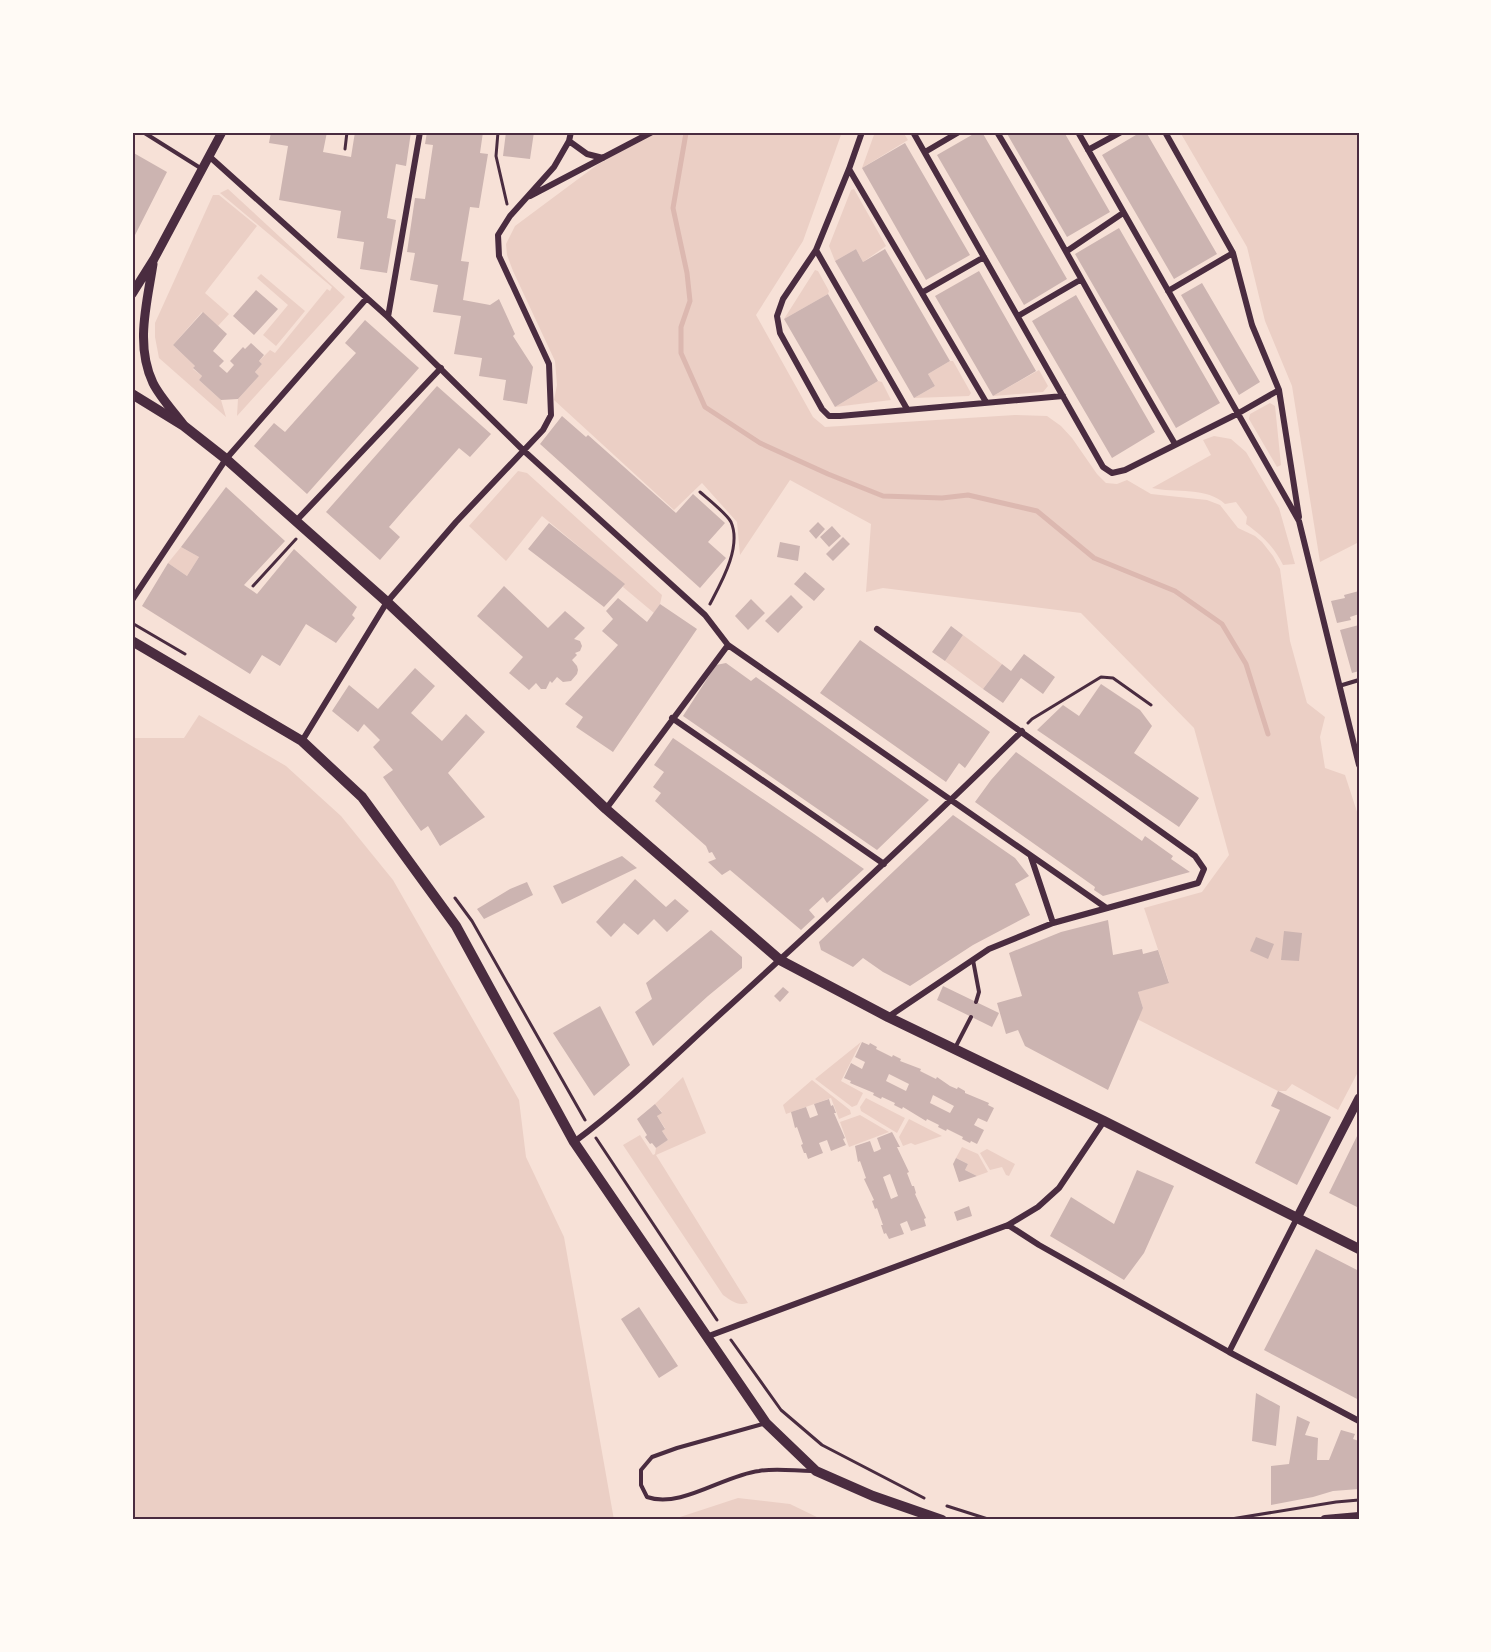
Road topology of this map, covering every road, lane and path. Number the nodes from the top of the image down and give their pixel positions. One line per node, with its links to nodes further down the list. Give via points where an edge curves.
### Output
1 (143, 132): 22 (lane)
2 (222, 132): 19 (street)
3 (347, 132): 16 (path)
4 (420, 132): 37 (street)
5 (498, 132): 25 (path, via 495,156)
6 (571, 132): 15 (street)
7 (652, 132): 20 (street)
8 (862, 132): 21 (street)
9 (913, 132): 18 (street)
10 (958, 132): 18 (street)
11 (997, 132): 27 (street)
12 (1078, 132): 17 (street)
13 (1121, 132): 17 (street)
14 (1165, 132): 28 (street)
15 (569, 141): 20 (street, via 587,154); 23 (street, via 554,167)
16 (345, 149)
17 (1088, 150): 24 (street)
18 (925, 152): 29 (street)
19 (210, 157): 22 (street); 35 (street)
20 (603, 159): 23 (street)
21 (849, 169): 26 (street); 33 (street)
22 (203, 170): 30 (street)
23 (525, 199): 25 (street)
24 (1123, 213): 27 (street); 32 (street)
25 (510, 216): 47 (street, via 498,235 499,255 549,364 551,415)
26 (816, 249): 43 (street); 43 (street, via 783,299 777,316 780,333 822,409 829,416)
27 (1067, 251): 31 (street)
28 (1233, 253): 32 (street); 39 (street, via 1252,325)
29 (984, 257): 33 (street); 36 (street)
30 (154, 259): 34 (street); 45 (street, via 142,337 145,359 154,385)
31 (1080, 280): 36 (street); 46 (street)
32 (1168, 291): 44 (street)
33 (923, 292): 42 (street)
34 (132, 294)
35 (366, 299): 37 (street); 48 (street)
36 (1018, 316): 41 (street)
37 (388, 317): 38 (street)
38 (441, 368): 47 (street); 50 (street)
39 (1279, 390): 44 (street); 51 (street)
40 (132, 394): 45 (main road)
41 (1063, 396): 42 (street); 46 (street, via 1103,467 1112,473)
42 (986, 402): 43 (street)
43 (907, 409)
44 (1237, 414): 46 (street); 51 (street)
45 (184, 426): 48 (main road)
46 (1175, 444)
47 (524, 450): 55 (street); 56 (street)
48 (226, 459): 50 (main road); 54 (street)
49 (700, 492): 56 (path, via 731,522 733,540 728,569)
50 (296, 521): 52 (main road)
51 (1299, 521): 63 (street)
52 (305, 530): 53 (path); 55 (main road)
53 (253, 586)
54 (132, 600)
55 (387, 602): 67 (street); 70 (main road)
56 (705, 615): 60 (street)
57 (132, 623): 61 (path)
58 (877, 629): 66 (street)
59 (132, 640): 67 (main road)
60 (728, 645): 65 (street); 69 (street)
61 (190, 657)
62 (1359, 680): 63 (lane)
63 (1339, 686): 68 (street)
64 (1151, 705): 66 (path, via 1113,678 1101,677 1032,719)
65 (672, 718): 70 (street); 72 (street)
66 (1022, 731): 69 (street); 74 (street, via 1195,856 1204,869 1198,883)
67 (302, 741): 85 (main road, via 362,797 456,926)
68 (1359, 765)
69 (952, 800): 71 (street); 72 (street)
70 (606, 808): 77 (main road)
71 (1031, 857): 74 (street); 75 (street)
72 (884, 864): 77 (street)
73 (451, 893): 84 (path, via 472,921)
74 (1105, 907): 75 (street)
75 (1053, 923): 76 (street)
76 (973, 959): 78 (lane, via 979,992); 79 (street)
77 (780, 960): 79 (main road); 84 (street)
78 (976, 1002)
79 (888, 1017): 81 (main road)
80 (971, 1017): 81 (lane)
81 (954, 1049): 83 (main road)
82 (1359, 1098): 86 (street)
83 (1104, 1121): 86 (main road); 87 (street, via 1059,1188 1038,1207)
84 (591, 1130): 85 (street); 89 (path)
85 (574, 1142): 90 (main road)
86 (1297, 1218): 88 (main road); 91 (street)
87 (1008, 1225): 89 (street); 91 (street)
88 (1359, 1249)
89 (723, 1330): 90 (street); 95 (path, via 781,1410 822,1445)
90 (706, 1337): 93 (main road)
91 (1229, 1352): 92 (street)
92 (1359, 1421)
93 (766, 1423): 94 (main road); 94 (lane, via 652,1457 641,1470 640,1485 647,1497 658,1501 759,1471)
94 (816, 1471): 99 (main road)
95 (926, 1499)
96 (1359, 1500): 101 (path)
97 (947, 1506): 100 (path)
98 (1359, 1517): 102 (main road)
99 (942, 1520)
100 (991, 1520)
101 (1225, 1520)
102 (1324, 1520)

